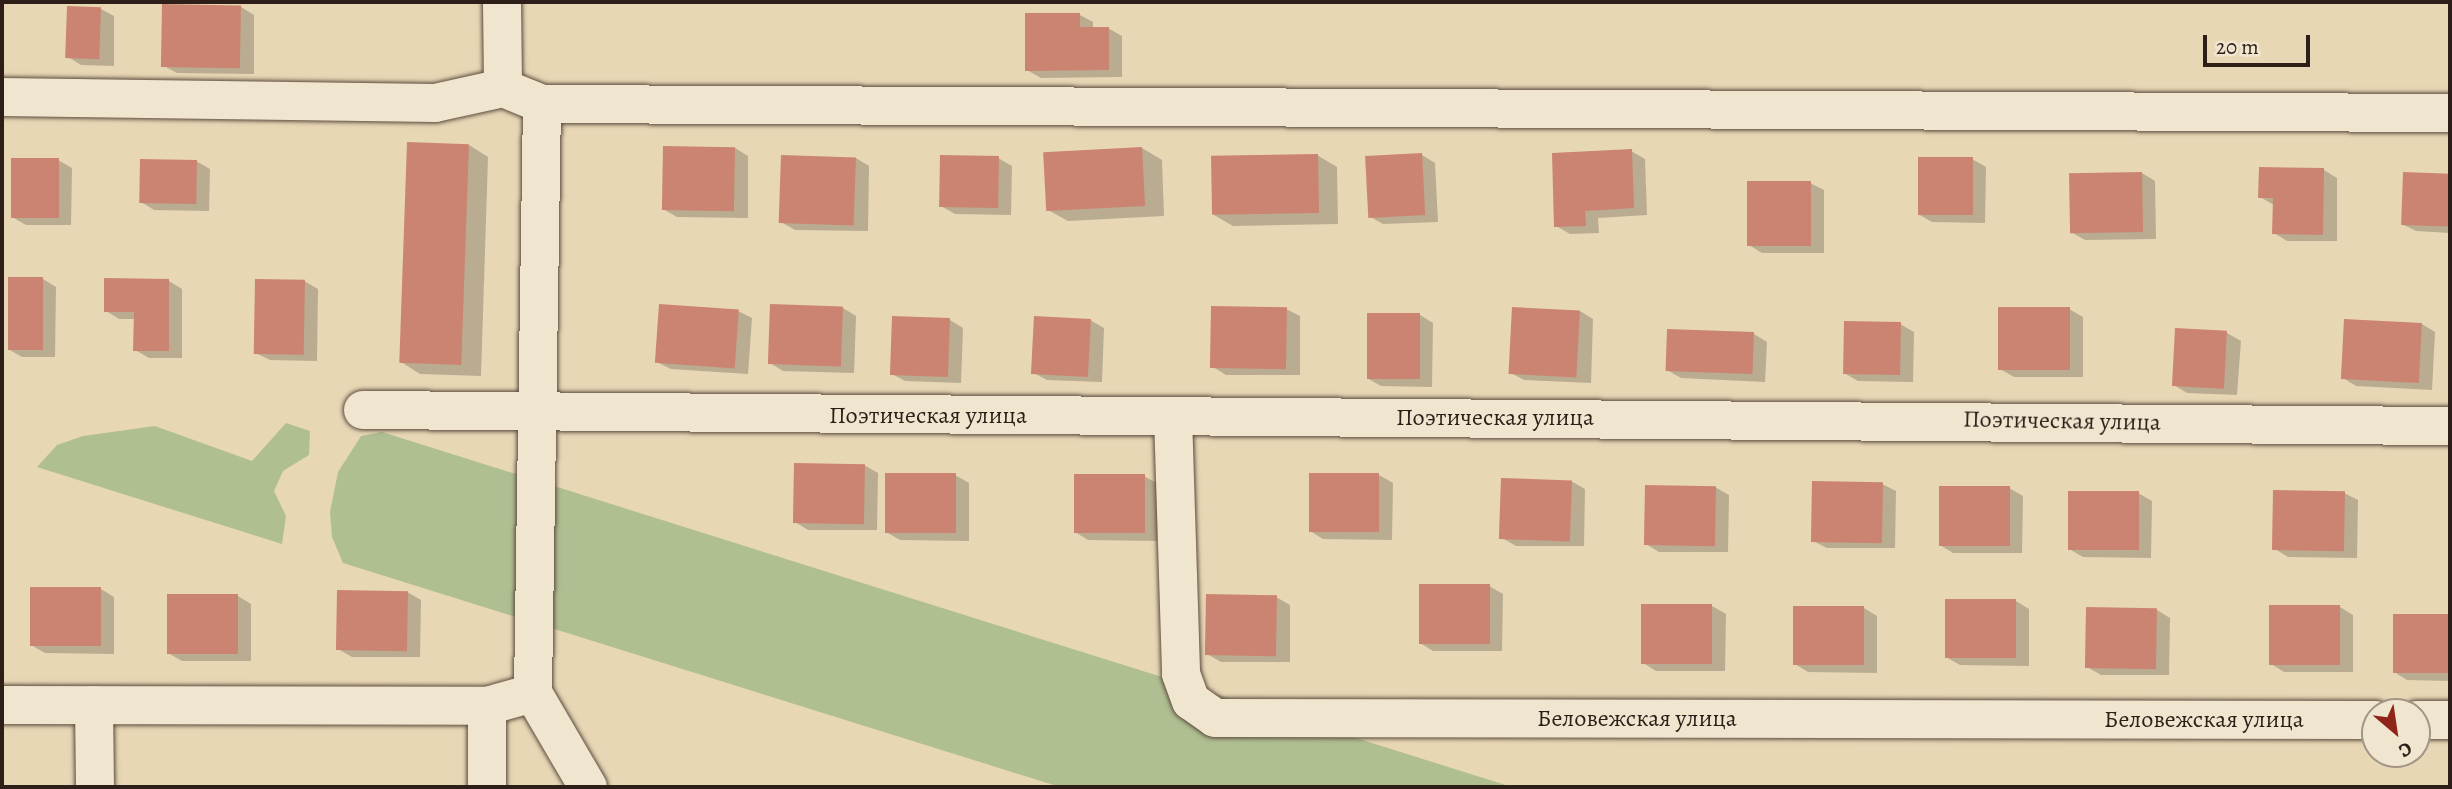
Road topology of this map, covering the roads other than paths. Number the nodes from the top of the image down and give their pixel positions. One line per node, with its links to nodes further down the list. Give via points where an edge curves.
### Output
1 (502, 2): 2 (street)
2 (503, 89): 3 (street, via 435,103); 4 (street)
3 (2, 97)
4 (542, 104): 5 (street); 7 (street)
5 (2450, 113)
6 (363, 410): 7 (street, Поэтическая улица)
7 (539, 414): 8 (street, Поэтическая улица); 10 (street)
8 (1173, 416): 9 (street, Поэтическая улица); 14 (street, Беловежская улица, via 1181,674 1191,701 1215,718)
9 (2450, 426)
10 (533, 693): 13 (street); 19 (street)
11 (2, 705): 12 (street)
12 (94, 705): 13 (street); 17 (street)
13 (487, 706): 18 (street)
14 (2361, 720)
15 (2431, 720): 16 (street)
16 (2450, 720)
17 (95, 787)
18 (487, 787)
19 (589, 787)

